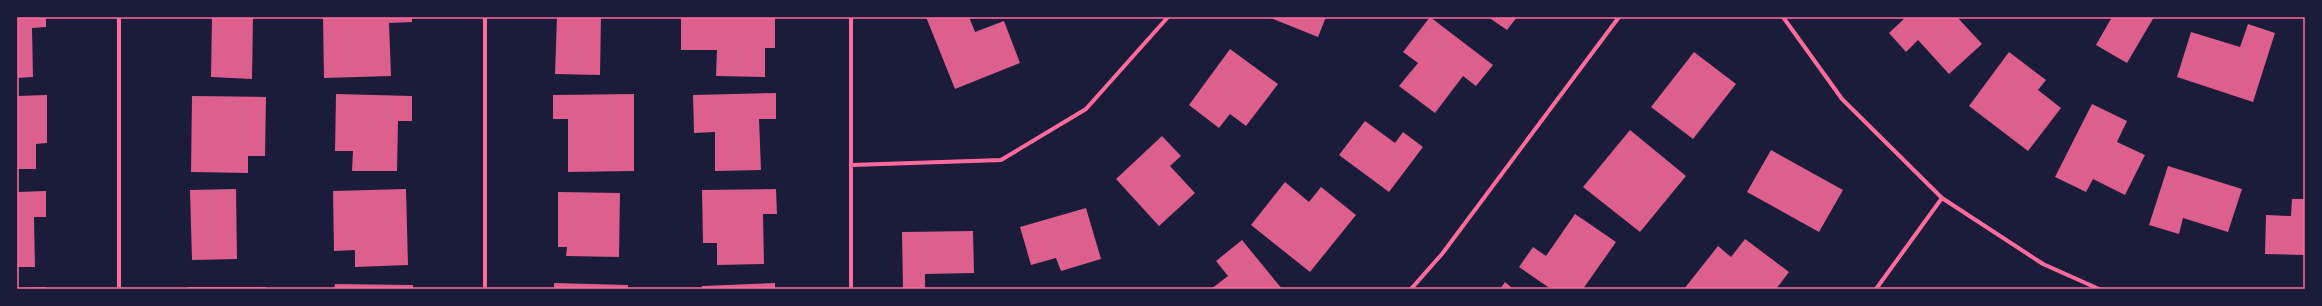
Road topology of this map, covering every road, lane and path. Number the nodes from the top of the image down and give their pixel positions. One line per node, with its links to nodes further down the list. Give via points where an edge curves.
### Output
1 (119, 17): 9 (street)
2 (485, 17): 10 (street)
3 (851, 17): 7 (street)
4 (1168, 17): 7 (street, via 1086,109 1001,160)
5 (1619, 17): 12 (street, via 1442,254)
6 (1783, 17): 8 (street, via 1842,99)
7 (852, 165): 11 (street)
8 (1942, 198): 13 (street); 14 (street, via 2043,264)
9 (119, 289)
10 (485, 289)
11 (851, 289)
12 (1410, 289)
13 (1876, 289)
14 (2099, 289)

